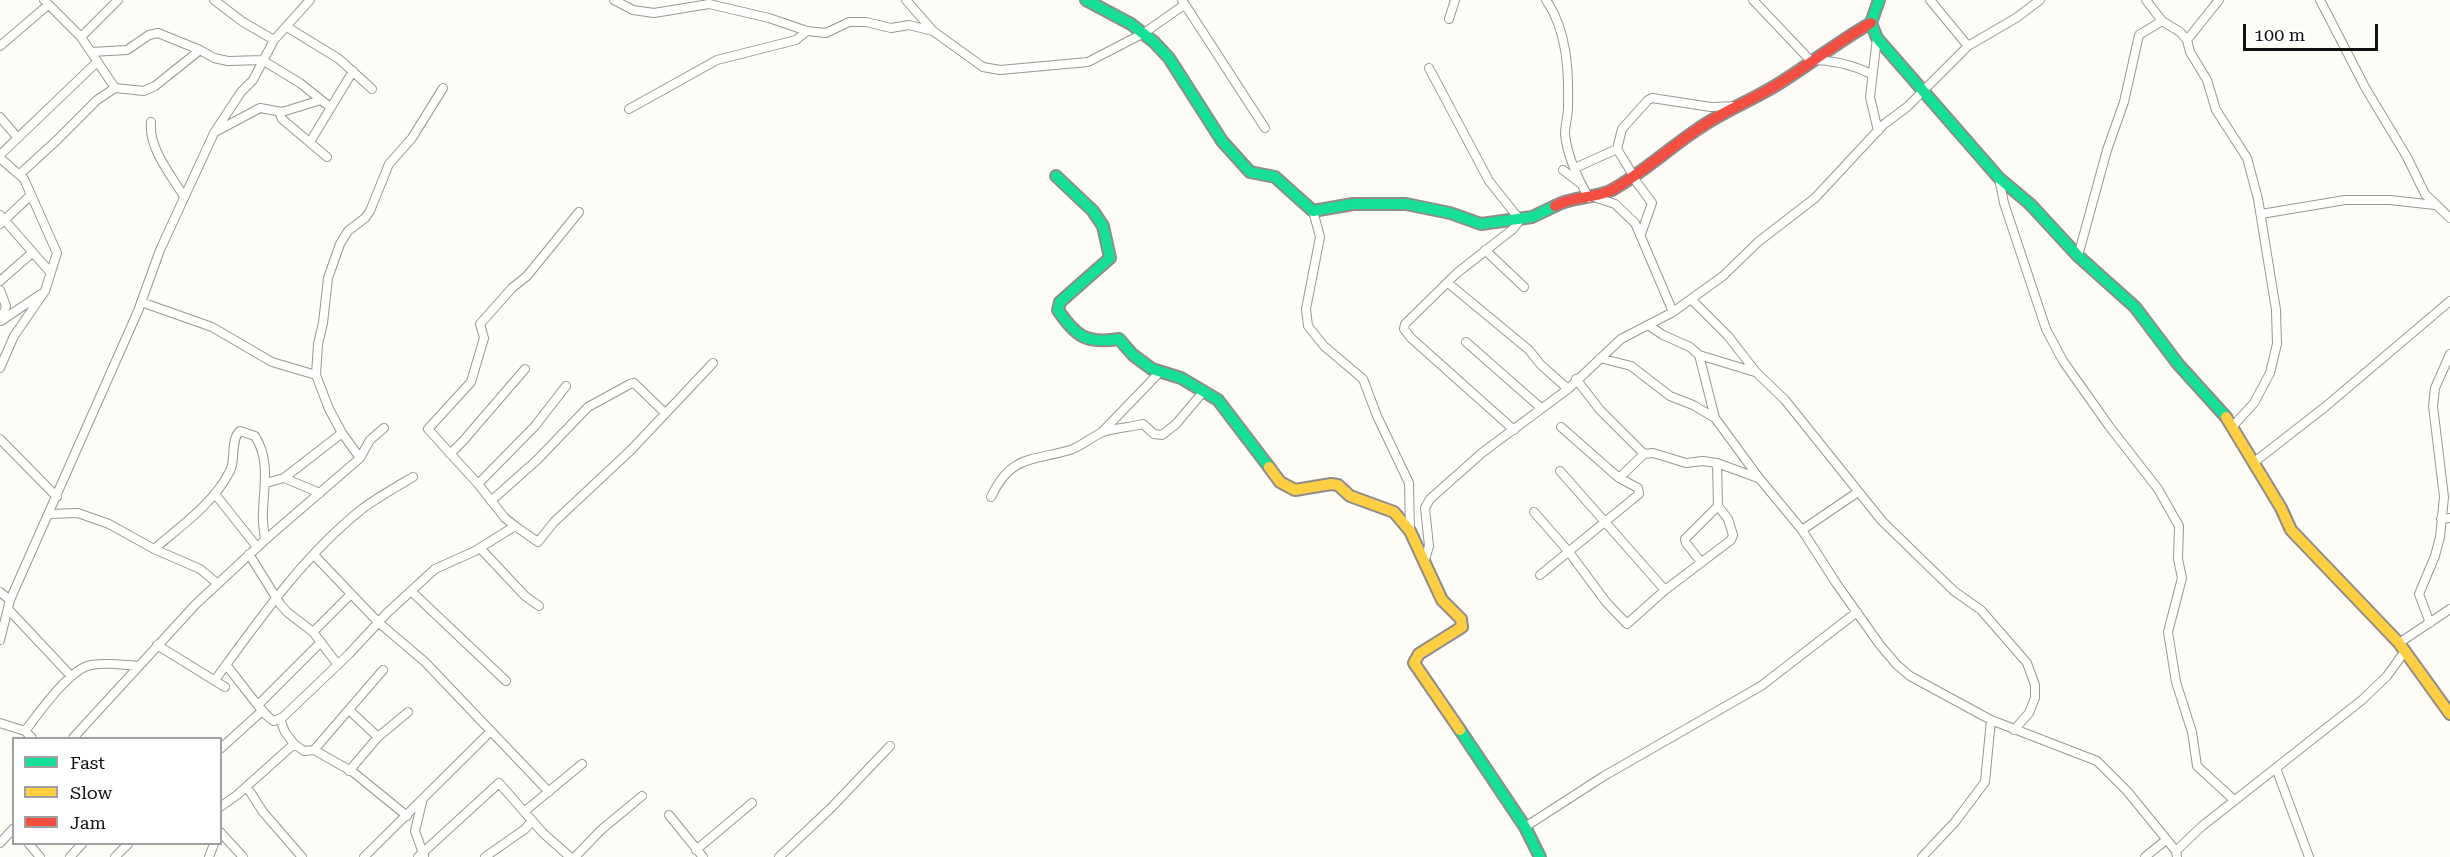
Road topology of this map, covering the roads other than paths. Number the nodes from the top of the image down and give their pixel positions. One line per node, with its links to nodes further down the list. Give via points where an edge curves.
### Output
1 (118, 0): 25 (street)
2 (214, 0): 27 (street)
3 (310, 0): 21 (street)
4 (614, 0): 22 (street, via 633,10 654,13 709,4)
5 (906, 0): 23 (street)
6 (1086, 0): 24 (street)
7 (1455, 0): 18 (street)
8 (1546, 0): 58 (street, via 1562,34 1568,90 1565,131)
9 (1754, 0): 34 (street)
10 (1879, 0): 20 (street)
11 (1930, 0): 30 (street)
12 (2040, 0): 30 (street)
13 (2146, 0): 19 (street)
14 (2219, 0): 28 (street)
15 (2320, 0): 68 (street, via 2366,89)
16 (1183, 2): 24 (street); 50 (street)
17 (46, 3): 25 (street); 29 (street)
18 (1449, 20)
19 (2162, 21): 28 (street); 80 (street, via 2139,35 2124,102)
20 (1871, 23): 26 (street); 34 (street)
21 (287, 27): 27 (street); 37 (street)
22 (807, 31): 23 (street, via 826,33 849,22 891,28 909,25); 46 (street, via 796,40 717,60)
23 (933, 31): 24 (street, via 983,67 1000,70 1088,62)
24 (1144, 33): 69 (street, via 1169,58 1222,141 1250,172 1275,177)
25 (81, 37): 32 (street)
26 (1877, 38): 38 (street); 42 (street)
27 (274, 40): 33 (street)
28 (2187, 40): 71 (street, via 2207,80 2216,110 2247,158)
29 (0, 46)
30 (1968, 46): 42 (street)
31 (200, 50): 32 (street, via 153,33 127,50); 33 (street, via 228,61); 39 (street, via 144,91)
32 (91, 52): 35 (street)
33 (262, 60): 43 (street); 52 (street, via 253,80)
34 (1810, 60): 38 (street, via 1851,64); 44 (street, via 1783,81)
35 (96, 63): 39 (street); 53 (street)
36 (1429, 68): 75 (street, via 1489,181)
37 (353, 70): 41 (street); 45 (street)
38 (1871, 74): 51 (street, via 1869,97)
39 (115, 88): 59 (street, via 97,100)
40 (443, 88): 102 (street, via 412,138 388,164 370,211 340,244 328,278)
41 (372, 89)
42 (1922, 93): 51 (street); 62 (street)
43 (321, 99): 45 (street); 47 (street)
44 (1738, 106): 55 (street, via 1711,107 1652,98 1622,129); 61 (street, via 1699,128)
45 (330, 107): 54 (street)
46 (630, 109)
47 (279, 112): 52 (street, via 260,108); 54 (street)
48 (0, 117): 53 (street)
49 (151, 122): 66 (street, via 154,142)
50 (1265, 128)
51 (1878, 131): 87 (street, via 1815,198)
52 (214, 133): 66 (street)
53 (17, 137): 56 (street)
54 (310, 142): 57 (street)
55 (1617, 149): 58 (street); 61 (street)
56 (0, 156): 59 (street)
57 (327, 157)
58 (1576, 170): 63 (street); 63 (street, via 1563,170)
59 (20, 174): 64 (street)
60 (1056, 176): 101 (street, via 1103,226 1110,258 1060,302 1058,310 1069,327 1085,340 1119,339 1133,355)
61 (1633, 176): 65 (street); 76 (street, via 1652,203)
62 (1999, 177): 80 (street); 202 (street, via 2046,329 2063,361 2158,489 2179,526 2182,578 2168,632 2176,682 2192,732 2197,766)
63 (1580, 183): 67 (street)
64 (31, 195): 74 (street); 81 (street, via 57,251)
65 (1609, 195): 67 (street); 73 (street)
66 (184, 197): 88 (street)
67 (1591, 198): 75 (street, via 1568,199)
68 (2435, 205): 71 (street, via 2345,200); 72 (street)
69 (1313, 210): 75 (street, via 1353,204 1406,204 1481,224); 143 (street, via 1320,237 1305,309 1308,326 1324,346 1363,379 1409,483)
70 (579, 212): 117 (street, via 527,276 480,324 484,338 471,382 428,429)
71 (2261, 214): 110 (street, via 2277,310 2275,361 2254,403)
72 (2450, 218)
73 (1633, 219): 76 (street); 77 (street)
74 (1, 220): 79 (street)
75 (1520, 220): 78 (street)
76 (1646, 222): 77 (street)
77 (1641, 234): 90 (street)
78 (1485, 250): 83 (street); 84 (street)
79 (32, 254): 81 (street); 82 (street)
80 (2078, 256): 110 (street, via 2135,307 2178,364)
81 (50, 272): 86 (street)
82 (0, 281)
83 (1448, 283): 105 (street, via 1523,344); 113 (street, via 1404,329)
84 (1524, 287)
85 (0, 290): 91 (street, via 6,306)
86 (45, 291): 91 (street); 98 (street, via 14,336)
87 (1691, 299): 90 (street); 100 (street, via 1728,336)
88 (141, 302): 102 (street, via 212,327 272,362); 132 (street)
89 (2449, 304): 121 (street)
90 (1673, 312): 92 (street)
91 (1, 321)
92 (1648, 325): 95 (street); 96 (street, via 1621,339)
93 (1466, 342): 107 (street)
94 (2450, 354): 139 (street, via 2435,388 2433,406 2444,496)
95 (1699, 355): 100 (street); 109 (street)
96 (1600, 358): 103 (street); 109 (street, via 1631,366 1670,396)
97 (713, 363): 108 (street)
98 (0, 368)
99 (525, 369): 117 (street)
100 (1756, 372): 129 (street, via 1785,400)
101 (1159, 373): 106 (street, via 1181,378); 114 (street)
102 (316, 375): 115 (street)
103 (1576, 379): 105 (street); 118 (street, via 1599,410)
104 (566, 386): 128 (street, via 535,426)
105 (1568, 389): 107 (street)
106 (1203, 392): 114 (street, via 1162,435 1154,434 1143,424); 143 (street, via 1218,400 1280,482 1295,490 1338,485 1350,496 1394,512)
107 (1540, 408): 113 (street)
108 (665, 413): 134 (street, via 634,383 630,384 588,407); 141 (street, via 538,542)
109 (1715, 418): 126 (street)
110 (2233, 426): 121 (street)
111 (1561, 427): 125 (street)
112 (384, 428): 119 (street, via 370,440)
113 (1514, 429): 152 (street, via 1430,499 1425,508 1429,546)
114 (1102, 432): 133 (street, via 1069,450 1021,462 997,485)
115 (342, 433): 119 (street); 124 (street)
116 (0, 440): 132 (street)
117 (450, 454): 128 (street)
118 (1644, 454): 120 (street, via 1686,463); 125 (street)
119 (360, 458): 130 (street)
120 (1717, 463): 126 (street); 135 (street)
121 (2253, 463): 170 (street, via 2291,530)
122 (1560, 471): 140 (street)
123 (413, 477): 150 (street, via 363,509)
124 (284, 478): 127 (street); 130 (street)
125 (1619, 478): 140 (street, via 1638,488 1639,494)
126 (1759, 478): 142 (street)
127 (266, 483): 131 (street, via 261,445 255,436 240,431 235,438 231,470); 144 (street, via 262,513)
128 (478, 484): 134 (street)
129 (1858, 492): 142 (street); 187 (street, via 1910,550 1981,610 2027,663 2035,698)
130 (320, 493): 144 (street)
131 (215, 494): 145 (street); 147 (street)
132 (57, 497): 137 (street)
133 (991, 497)
134 (491, 501): 141 (street)
135 (1718, 506): 151 (street, via 1685,538); 151 (street, via 1733,535)
136 (1534, 512): 148 (street)
137 (50, 514): 147 (street, via 78,513 109,524); 160 (street)
138 (2450, 518): 139 (street)
139 (2441, 519): 165 (street, via 2435,556 2419,594)
140 (1605, 523): 148 (street); 155 (street)
141 (515, 526): 146 (street)
142 (1802, 530): 163 (street)
143 (1410, 531): 152 (street)
144 (265, 540): 145 (street)
145 (257, 547): 149 (street)
146 (480, 548): 156 (street, via 435,569); 161 (street)
147 (154, 549): 154 (street, via 200,569)
148 (1569, 552): 153 (street); 155 (street, via 1627,624)
149 (249, 554): 154 (street); 159 (street)
150 (314, 555): 158 (street); 159 (street)
151 (1701, 562): 155 (street)
152 (1424, 563): 210 (street, via 1442,600 1461,619 1462,627 1419,654 1414,663)
153 (1540, 575)
154 (218, 584): 169 (street)
155 (1665, 590)
156 (411, 591): 164 (street); 177 (street)
157 (0, 592): 160 (street)
158 (351, 594): 164 (street); 166 (street)
159 (275, 598): 166 (street); 172 (street)
160 (9, 604): 167 (street); 175 (street)
161 (539, 606)
162 (2450, 609): 165 (street)
163 (1857, 612): 184 (street, via 1891,658 1910,676); 210 (street, via 1761,686 1604,776)
164 (378, 622): 171 (street); 186 (street, via 425,662)
165 (2430, 623): 170 (street)
166 (313, 632): 168 (street)
167 (0, 640)
168 (321, 642): 171 (street); 179 (street)
169 (158, 645): 173 (street); 176 (street)
170 (2402, 647): 182 (street); 197 (street, via 2386,676 2362,700)
171 (338, 664): 183 (street)
172 (226, 665): 176 (street); 179 (street)
173 (139, 666): 175 (street, via 89,665); 190 (street)
174 (383, 670): 180 (street)
175 (71, 676): 188 (street)
176 (215, 680): 178 (street)
177 (506, 681)
178 (225, 687)
179 (260, 708): 183 (street, via 271,720); 194 (street)
180 (349, 710): 191 (street); 195 (street)
181 (408, 712): 191 (street)
182 (2450, 714)
183 (280, 719): 192 (street)
184 (1991, 720): 187 (street); 231 (street, via 1985,782 1956,822)
185 (0, 723): 188 (street)
186 (491, 730): 200 (street); 203 (street)
187 (2014, 730): 213 (street, via 2097,761 2127,790)
188 (25, 731): 189 (street)
189 (31, 737)
190 (74, 737)
191 (378, 737): 198 (street)
192 (294, 744): 195 (street, via 304,751); 199 (street)
193 (890, 746): 229 (street)
194 (222, 747)
195 (314, 750): 198 (street)
196 (582, 764): 200 (street)
197 (2276, 768): 202 (street); 233 (street)
198 (349, 771): 208 (street)
199 (247, 787): 205 (street); 223 (street)
200 (549, 792): 206 (street)
201 (642, 796): 227 (street)
202 (2234, 800): 218 (street, via 2201,827)
203 (422, 801): 208 (street); 219 (street, via 415,831)
204 (752, 803): 217 (street)
205 (222, 806)
206 (525, 811): 209 (street); 219 (street, via 499,783)
207 (669, 815): 217 (street)
208 (407, 816): 224 (street)
209 (532, 821): 225 (street); 226 (street)
210 (1525, 827): 230 (street)
211 (12, 830): 214 (street)
212 (222, 834): 222 (street)
213 (2166, 840): 218 (street); 232 (street)
214 (0, 843)
215 (80, 845): 220 (street)
216 (126, 845): 221 (street)
217 (696, 850): 228 (street)
218 (2177, 854)
219 (422, 856)
220 (70, 857)
221 (115, 857)
222 (243, 857)
223 (302, 857)
224 (364, 857)
225 (485, 857)
226 (570, 857)
227 (575, 857)
228 (703, 857)
229 (779, 857)
230 (1540, 857)
231 (1922, 857)
232 (2145, 857)
233 (2309, 857)

